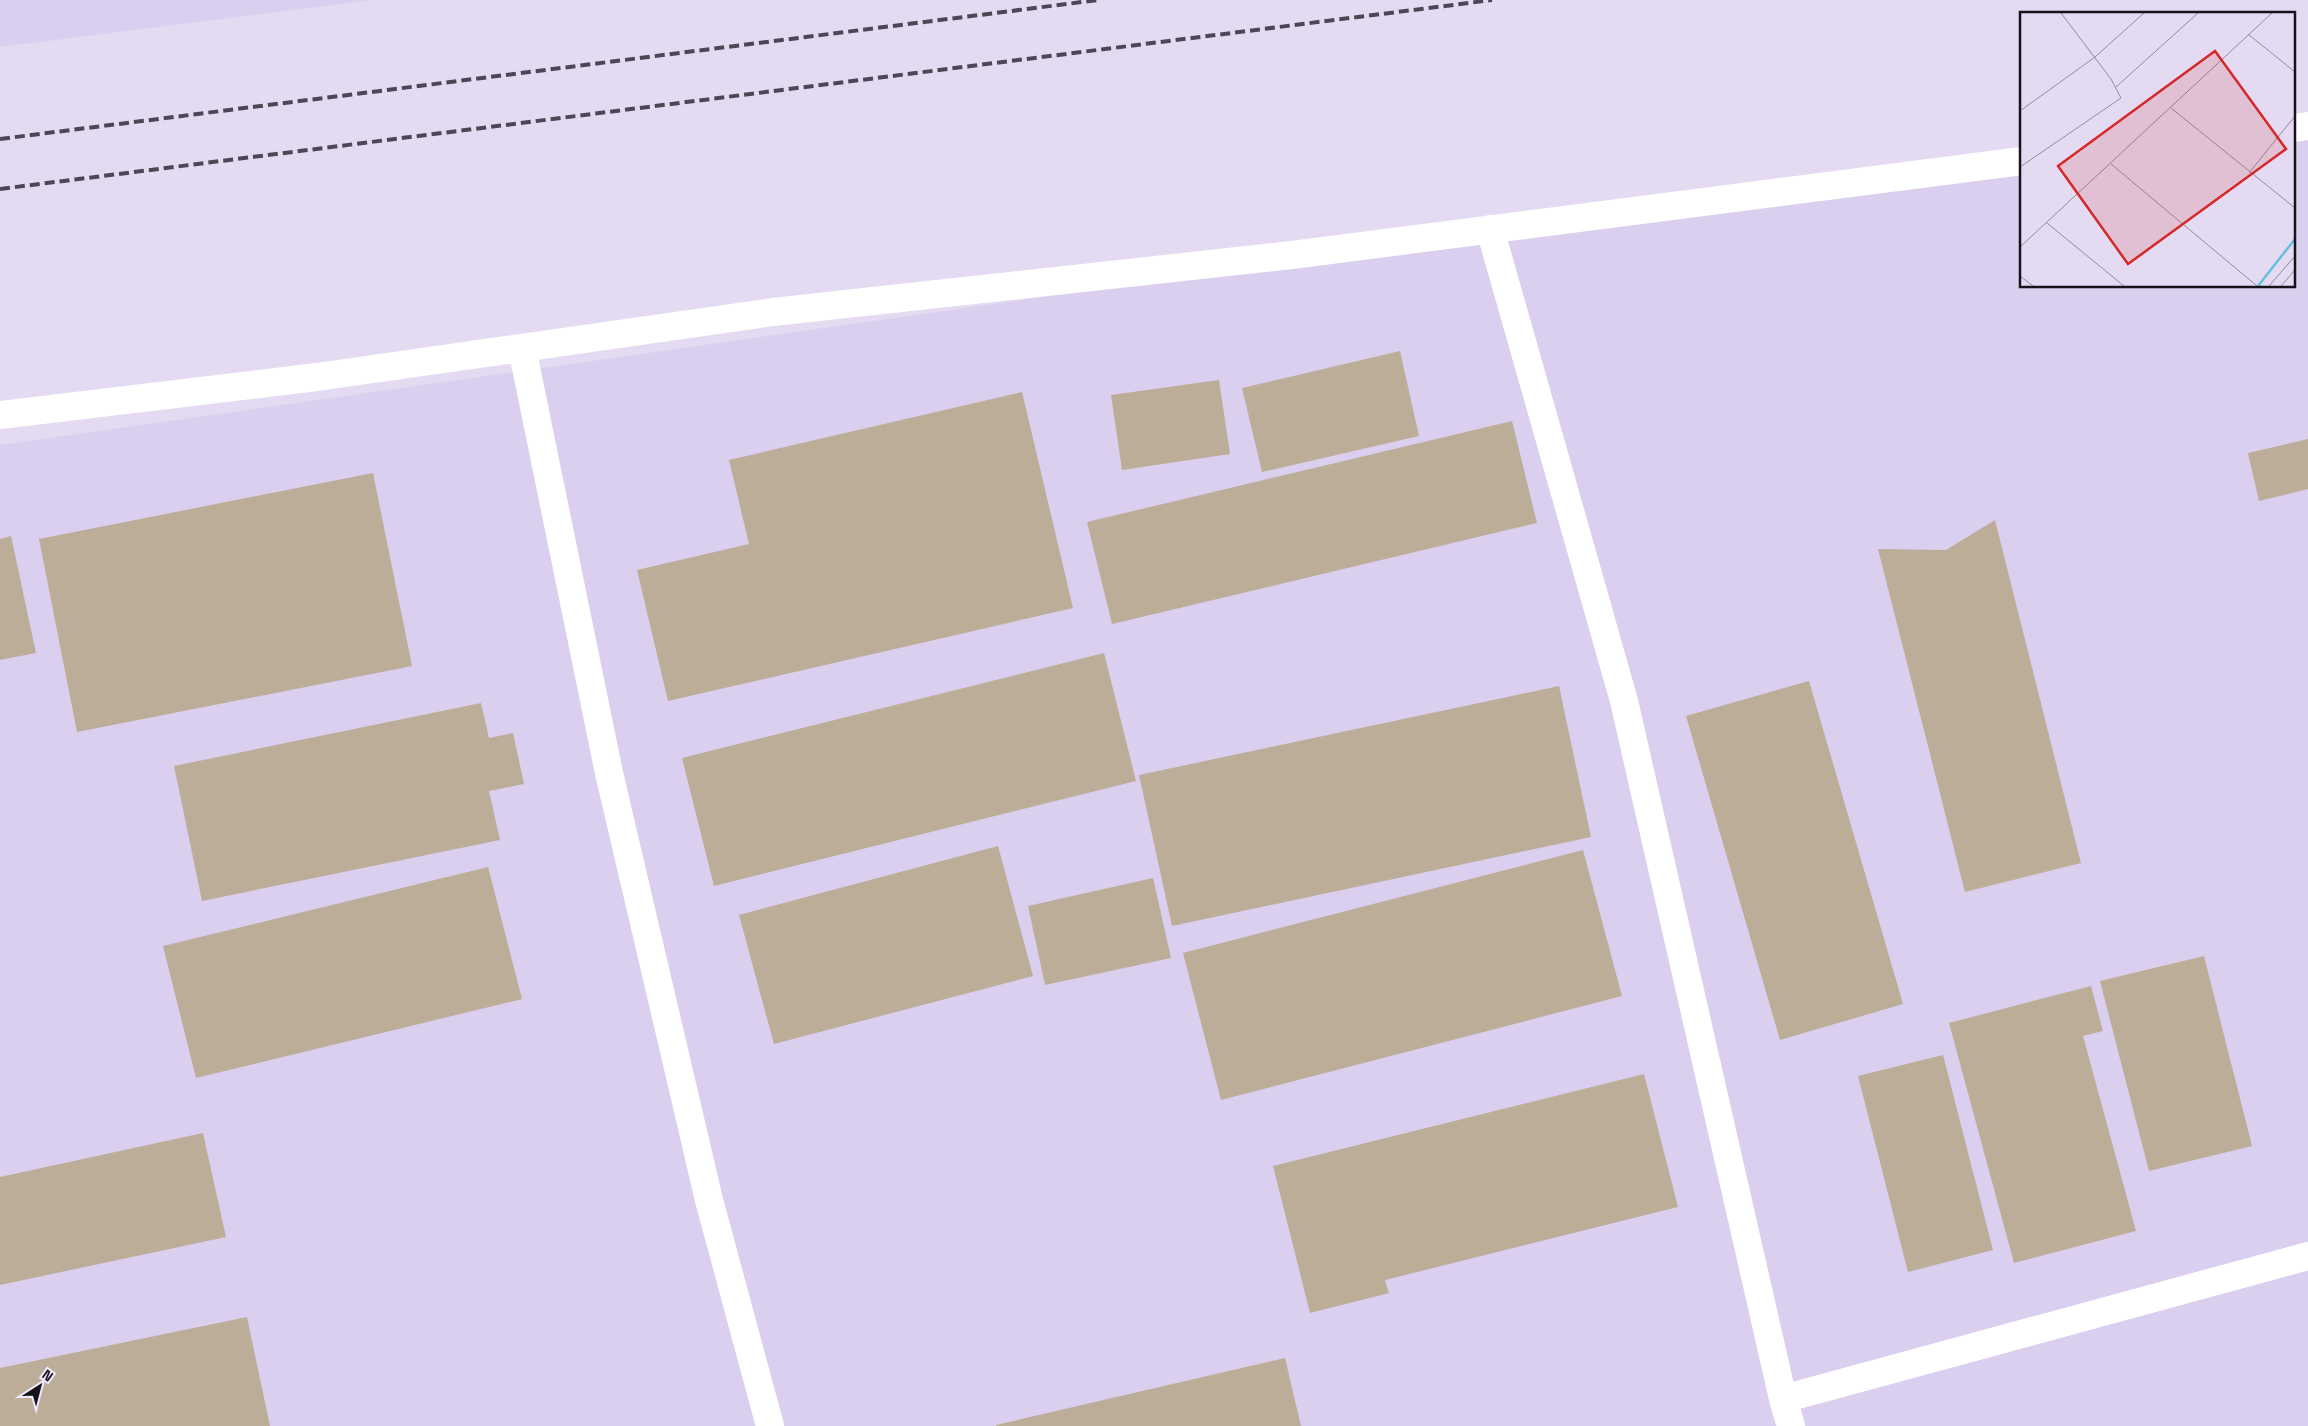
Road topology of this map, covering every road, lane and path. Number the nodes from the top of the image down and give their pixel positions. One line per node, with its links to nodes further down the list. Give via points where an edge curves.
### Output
1 (2020, 161): 2 (street)
2 (1490, 229): 3 (street, via 1292,255 774,312); 6 (street, via 1624,701)
3 (522, 348): 4 (street, via 317,377); 7 (street, via 609,773 709,1200)
4 (0, 414)
5 (2308, 1256): 6 (street)
6 (1783, 1399): 8 (street)
7 (770, 1426)
8 (1791, 1426)

